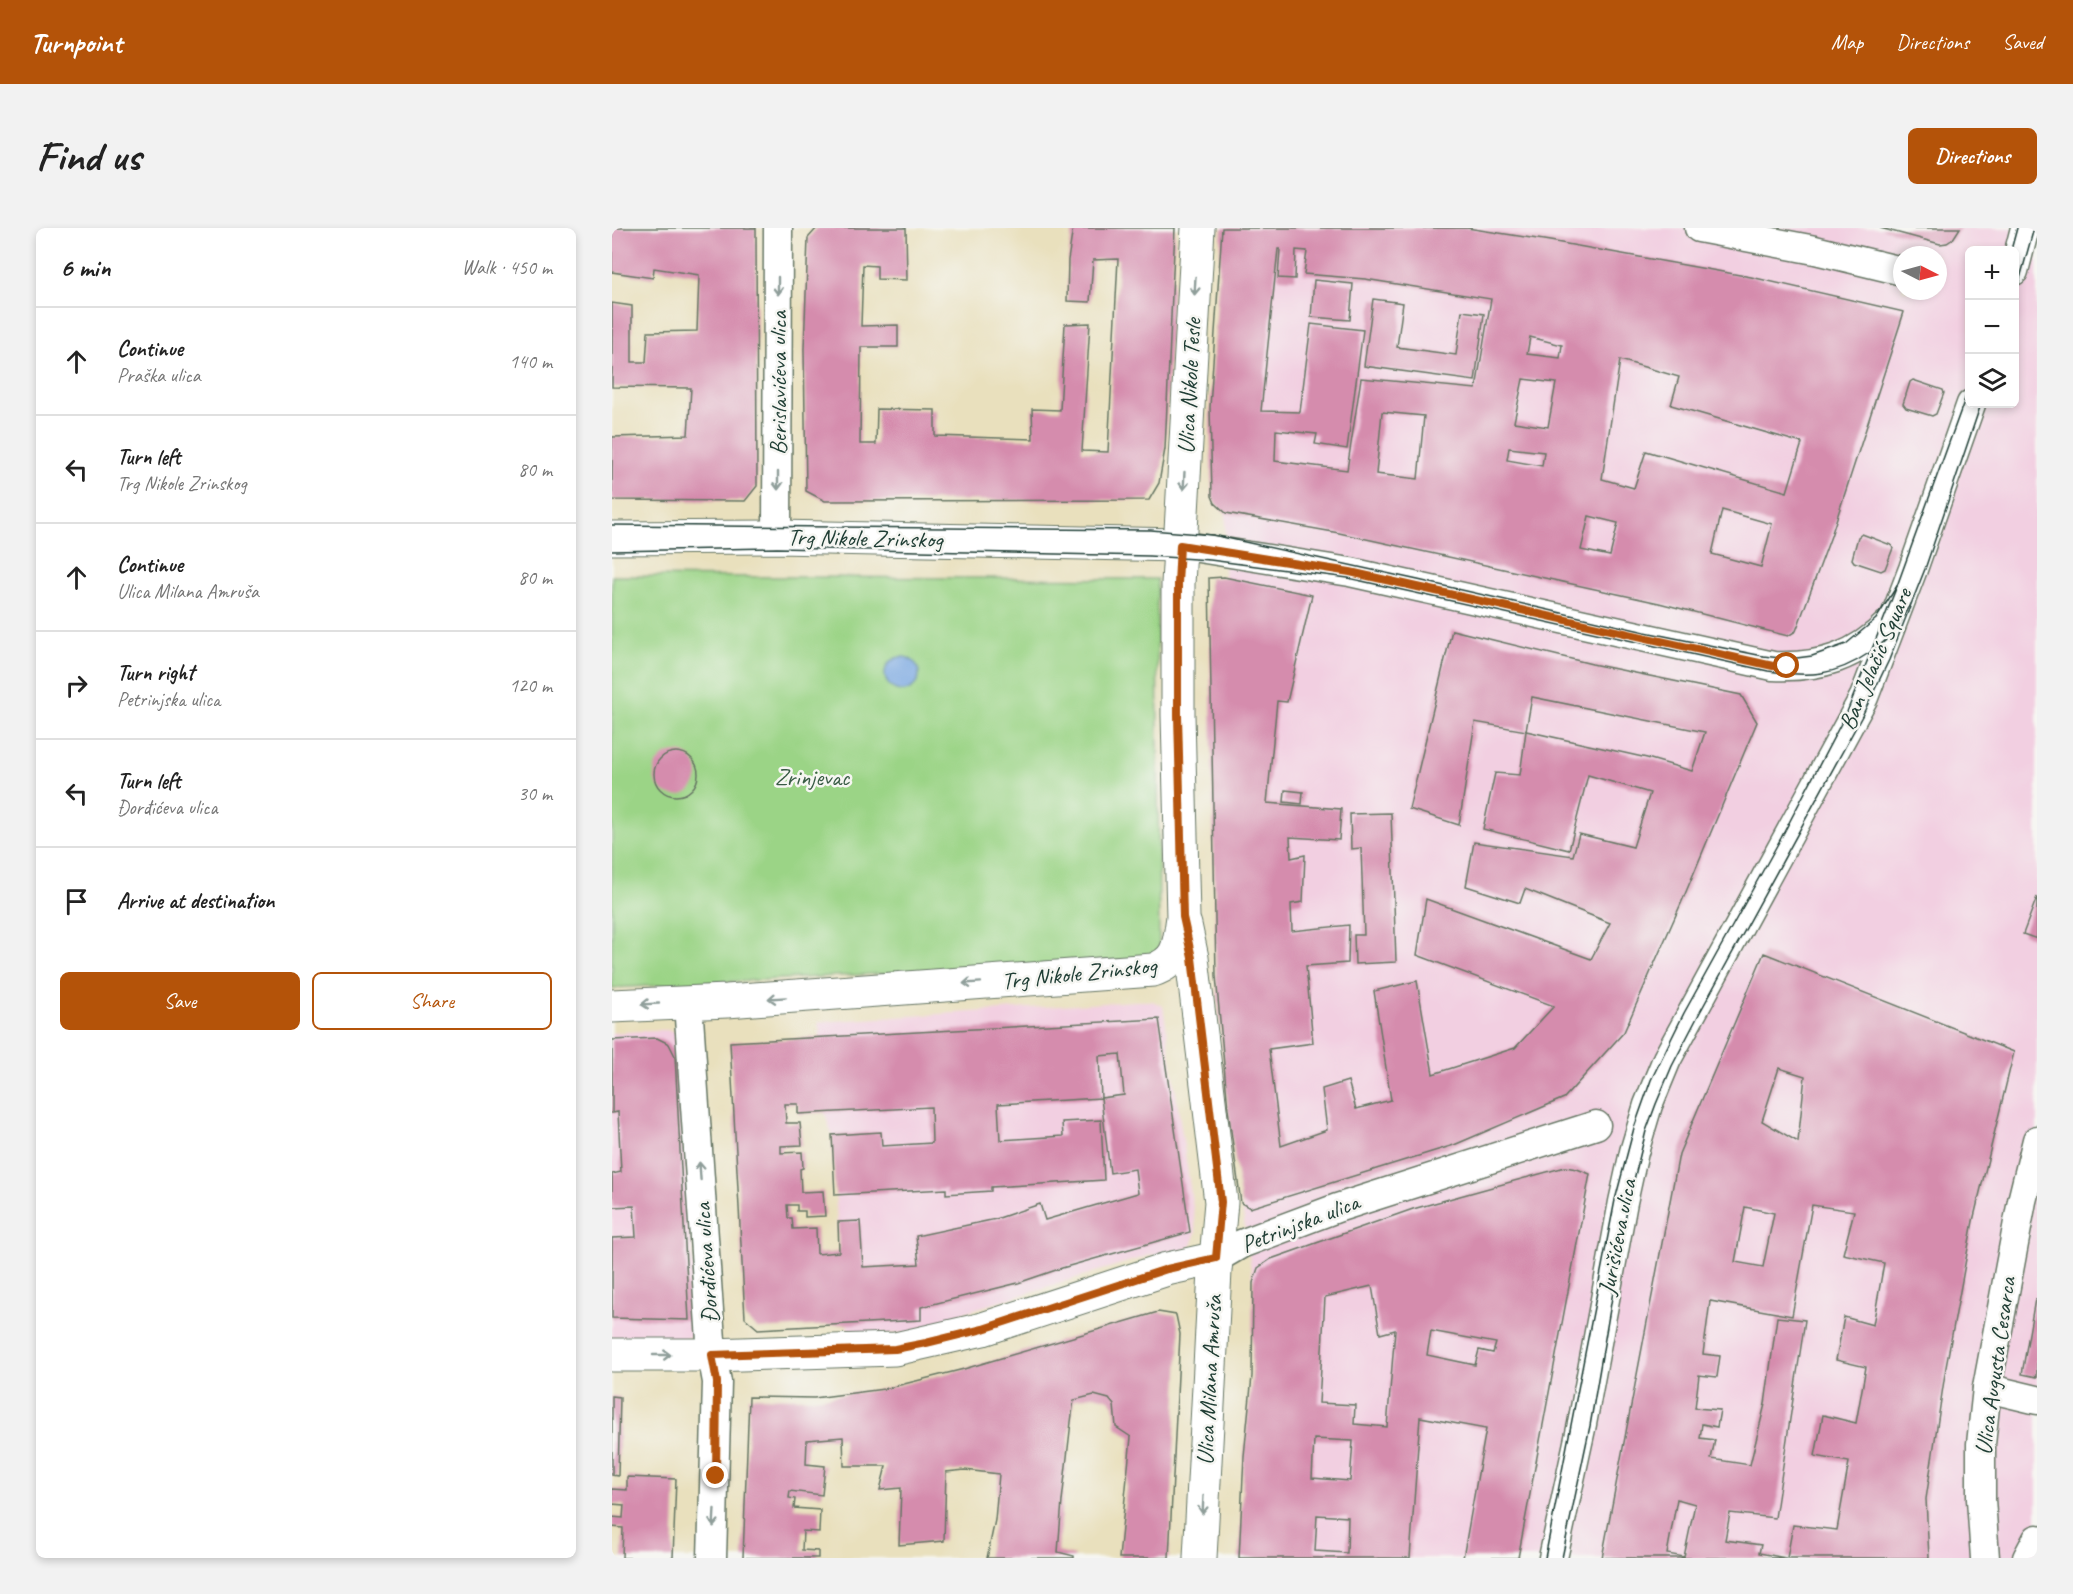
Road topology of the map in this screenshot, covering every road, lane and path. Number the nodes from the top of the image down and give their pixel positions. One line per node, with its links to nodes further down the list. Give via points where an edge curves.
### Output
1 (778, 228): 8 (street, Berislavićeva ulica, one-way to 8)
2 (1198, 228): 10 (street, Ulica Nikole Tesle, one-way to 10)
3 (1699, 228): 6 (street)
4 (2025, 228): 5 (street)
5 (2019, 251)
6 (1893, 269)
7 (1970, 408): 11 (street, Ban Jelačić Square)
8 (777, 537): 9 (street, Trg Nikole Zrinskog); 10 (street, Trg Nikole Zrinskog)
9 (612, 538)
10 (1180, 545): 11 (street, via 1350,572 1773,666 1830,661 1869,641); 12 (street, Trg Nikole Zrinskog, via 1178,715)
11 (1893, 618): 13 (street, Ban Jelačić Square, via 1860,706)
12 (1183, 917): 14 (street, Trg Nikole Zrinskog, one-way to 14, via 1173,959 1153,970); 18 (street, Ulica Milana Amruša, via 1192,958 1221,1202)
13 (1735, 933): 26 (street, Jurišićeva ulica, via 1667,1059 1640,1130)
14 (688, 1003): 15 (street, Trg Nikole Zrinskog, one-way to 15); 20 (street, Đorđićeva ulica, one-way to 14)
15 (612, 1006)
16 (1596, 1125): 18 (street, Petrinjska ulica, via 1337,1208 1241,1244)
17 (2037, 1140): 21 (street, Ulica Augusta Cesarca)
18 (1216, 1258): 20 (street, Petrinjska ulica, via 1167,1269 983,1329 895,1349); 25 (street, Ulica Milana Amruša, one-way to 25)
19 (612, 1355): 20 (street, Petrinjska ulica, one-way to 20)
20 (712, 1355): 24 (street, Đorđićeva ulica, one-way to 24, via 717,1382)
21 (1987, 1388): 22 (street); 27 (street, Ulica Augusta Cesarca, via 1981,1444)
22 (2037, 1400)
23 (2037, 1539): 28 (street)
24 (712, 1558)
25 (1200, 1558)
26 (1553, 1558)
27 (1985, 1558)
28 (2027, 1558)

